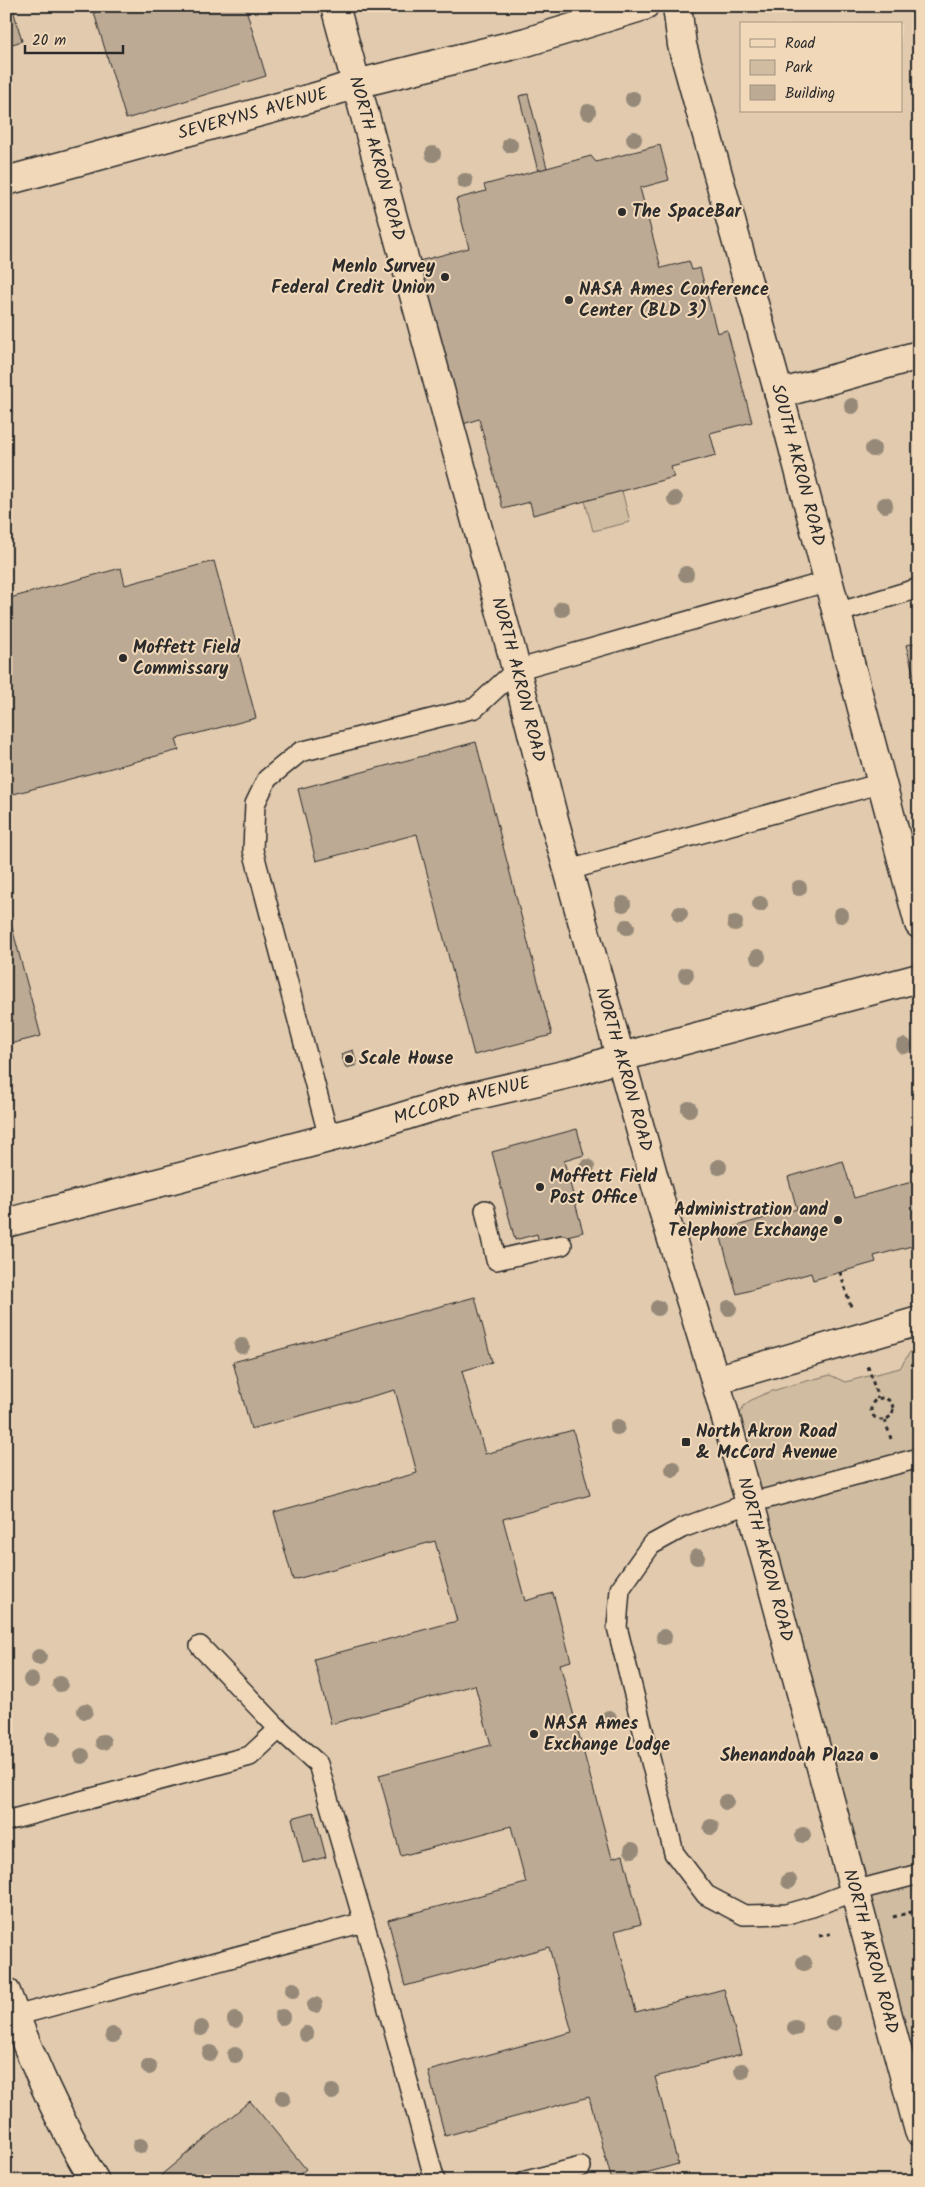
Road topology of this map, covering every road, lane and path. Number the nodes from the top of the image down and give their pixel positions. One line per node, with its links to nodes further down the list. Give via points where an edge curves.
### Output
1 (335, 6): 4 (street, NORTH AKRON ROAD)
2 (644, 6): 4 (street, SEVERYNS AVENUE, via 526,42)
3 (677, 6): 7 (street, SOUTH AKRON ROAD, via 682,45)
4 (356, 84): 5 (street, SEVERYNS AVENUE); 11 (street, NORTH AKRON ROAD)
5 (6, 181)
6 (919, 355): 7 (street)
7 (779, 394): 8 (street, SOUTH AKRON ROAD)
8 (829, 581): 10 (street, SOUTH AKRON ROAD); 11 (lane)
9 (919, 588): 10 (lane)
10 (837, 613): 12 (street, SOUTH AKRON ROAD)
11 (516, 670): 13 (street, NORTH AKRON ROAD); 17 (lane, via 475,708 300,752 267,779 255,804 253,850)
12 (882, 783): 13 (lane); 14 (street, SOUTH AKRON ROAD)
13 (569, 870): 16 (street, NORTH AKRON ROAD)
14 (919, 924)
15 (919, 978): 16 (street, MCCORD AVENUE)
16 (621, 1057): 17 (street, MCCORD AVENUE, via 572,1073 456,1100); 22 (street, NORTH AKRON ROAD, via 662,1207)
17 (329, 1138): 19 (street, MCCORD AVENUE)
18 (485, 1210): 20 (lane, via 496,1260)
19 (6, 1223)
20 (562, 1244)
21 (919, 1321): 22 (street)
22 (715, 1380): 25 (street, NORTH AKRON ROAD)
23 (871, 1412): 23 (path, via 874,1418 885,1420 892,1412 892,1406 888,1400 878,1399 872,1404)
24 (919, 1458): 25 (lane)
25 (750, 1503): 30 (street, NORTH AKRON ROAD); 30 (lane, via 682,1528 651,1545 620,1589 617,1628 674,1852 706,1895 744,1915 787,1914)
26 (200, 1646): 27 (lane)
27 (279, 1730): 28 (lane, via 250,1756); 31 (lane, via 318,1764)
28 (6, 1822)
29 (919, 1874): 30 (lane)
30 (854, 1891): 33 (street, NORTH AKRON ROAD)
31 (364, 1922): 32 (lane); 37 (lane)
32 (11, 2004): 36 (street, via 27,2050 74,2147)
33 (919, 2131)
34 (581, 2167): 35 (lane)
35 (529, 2180)
36 (95, 2181)
37 (435, 2181)

